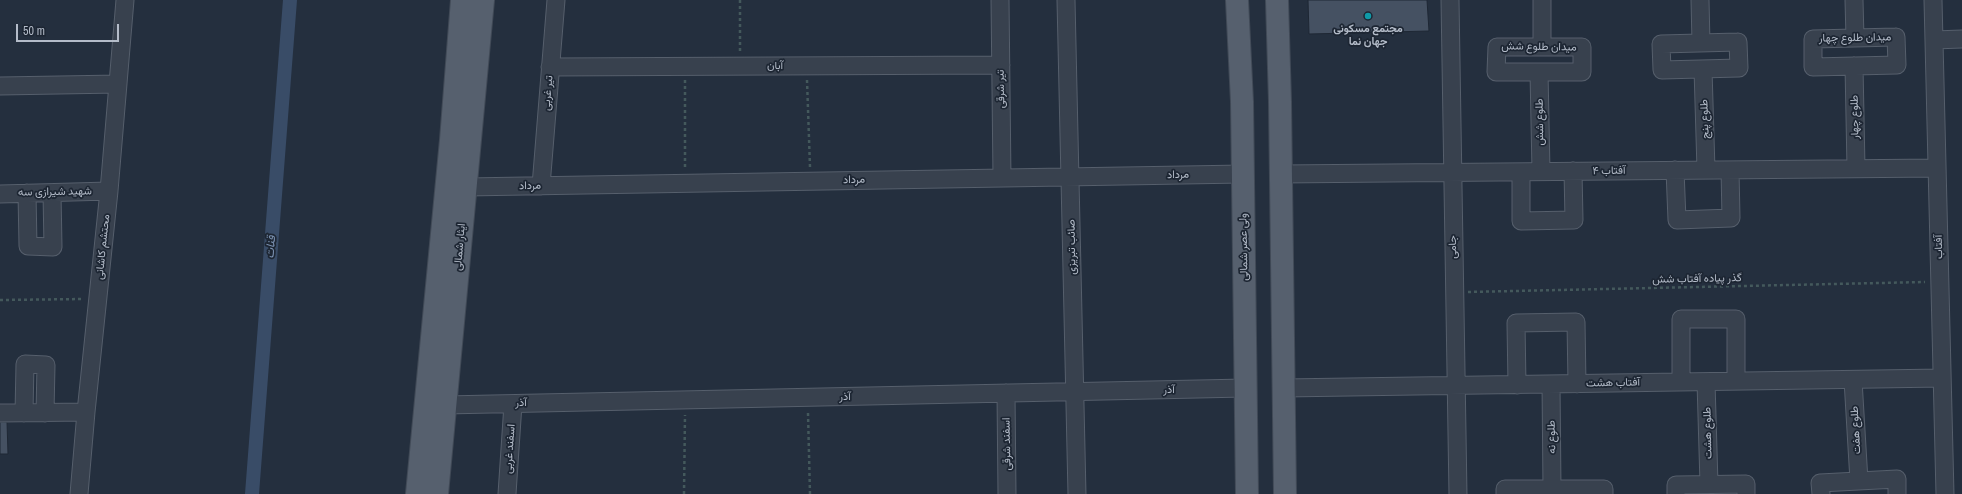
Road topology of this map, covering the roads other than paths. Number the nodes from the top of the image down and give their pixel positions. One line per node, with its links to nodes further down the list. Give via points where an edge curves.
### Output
1 (125, 0): 24 (street, محتشم کاشانی)
2 (462, 0): 45 (main road, ایثار شمالی)
3 (483, 0): 40 (main road, ایثار شمالی)
4 (556, 0): 21 (street, تیر غربی)
5 (1000, 0): 19 (street, تیر شرقی)
6 (1066, 0): 37 (street, صائب تبریزی)
7 (1237, 0): 35 (main road, ولی عصر شمالی)
8 (1277, 0): 36 (main road)
9 (1450, 0): 34 (street, جامی)
10 (1542, 0): 18 (street)
11 (1700, 0): 17 (street)
12 (1854, 0): 14 (street)
13 (1933, 0): 16 (street, آفتاب)
14 (1854, 38): 20 (street, میدان طلوع چهار, via 1813,39 1813,67); 20 (street, میدان طلوع چهار, via 1896,37 1896,65)
15 (1962, 39): 16 (street)
16 (1934, 40): 27 (street, آفتاب)
17 (1701, 43): 22 (street, via 1738,42 1739,68); 22 (street, via 1661,44 1662,70)
18 (1542, 47): 23 (street, میدان طلوع شش, via 1582,47 1582,72); 23 (street, میدان طلوع شش, via 1497,47 1496,72)
19 (1001, 65): 21 (street, آبان); 38 (street, تیر شرقی)
20 (1854, 66): 26 (street, طلوع چهار)
21 (550, 67): 39 (street, تیر غربی)
22 (1703, 69): 29 (street, طلوع پنج)
23 (1539, 72): 33 (street, طلوع شش)
24 (118, 84): 25 (street); 41 (street, محتشم کاشانی)
25 (0, 86)
26 (1856, 168): 27 (street, آفتاب ۴); 30 (street, آفتاب ۴)
27 (1937, 168): 46 (street, آفتاب)
28 (1675, 170): 29 (street, آفتاب ۴); 30 (street, via 1676,220 1731,218); 31 (street, آفتاب ۴)
29 (1706, 170): 30 (street, آفتاب ۴)
30 (1730, 170)
31 (1573, 171): 32 (street, via 1574,220 1521,221); 33 (street, آفتاب ۴)
32 (1521, 172): 33 (street, آفتاب ۴); 34 (street, آفتاب ۴)
33 (1541, 172)
34 (1452, 173): 36 (street, آفتاب ۴); 54 (street, جامی)
35 (1243, 174): 37 (street, مرداد); 55 (main road, ولی عصر شمالی)
36 (1281, 174): 56 (main road)
37 (1071, 176): 38 (street, مرداد); 57 (street, صائب تبریزی)
38 (1002, 178): 39 (street, مرداد)
39 (540, 186): 40 (street, مرداد)
40 (466, 187): 45 (main road, ایثار شمالی)
41 (109, 191): 43 (street, شهید شیرازی سه); 62 (street, محتشم کاشانی)
42 (27, 193): 43 (street, شهید شیرازی سه); 43 (street, via 28,246 53,247); 44 (street, شهید شیرازی سه)
43 (52, 193)
44 (0, 194)
45 (446, 291): 60 (main road, ایثار شمالی); 69 (main road, ایثار شمالی)
46 (1942, 378): 47 (street, آفتاب هشت); 83 (street, آفتاب)
47 (1853, 380): 50 (street, آفتاب هشت); 65 (street, طلوع هفت)
48 (1681, 382): 49 (street, آفتاب هشت); 50 (street, via 1681,319 1736,319); 53 (street, آفتاب هشت)
49 (1706, 382): 50 (street, آفتاب هشت); 66 (street, طلوع هشت)
50 (1736, 382)
51 (1517, 384): 52 (street, آفتاب هشت); 53 (street, via 1516,323 1576,322); 54 (street, آفتاب هشت)
52 (1551, 384): 53 (street, آفتاب هشت); 67 (street, طلوع نه)
53 (1577, 384)
54 (1456, 386): 56 (street, آفتاب هشت); 76 (street, جامی)
55 (1245, 388): 57 (street, آذر); 74 (main road, ولی عصر شمالی)
56 (1284, 388): 75 (main road)
57 (1076, 392): 58 (street, آذر); 73 (street, صائب تبریزی)
58 (1006, 393): 59 (street, آذر); 72 (street, اسفند شرقی)
59 (513, 404): 60 (street, آذر); 71 (street, اسفند غربی)
60 (445, 405): 70 (main road, ایثار شمالی)
61 (45, 412): 62 (street); 64 (street); 64 (street, via 46,365 25,364)
62 (86, 412): 68 (street, محتشم کاشانی)
63 (0, 413): 64 (street)
64 (24, 413)
65 (1859, 481): 81 (street, via 1820,483); 82 (street, via 1897,480)
66 (1709, 484): 79 (street, via 1676,485); 80 (street, via 1746,484)
67 (1552, 489): 77 (street, via 1505,489); 78 (street, via 1604,489)
68 (79, 494)
69 (417, 494)
70 (437, 494)
71 (507, 494)
72 (1007, 494)
73 (1077, 494)
74 (1247, 494)
75 (1285, 494)
76 (1458, 494)
77 (1505, 494)
78 (1604, 494)
79 (1676, 494)
80 (1746, 494)
81 (1821, 494)
82 (1898, 494)
83 (1945, 494)

